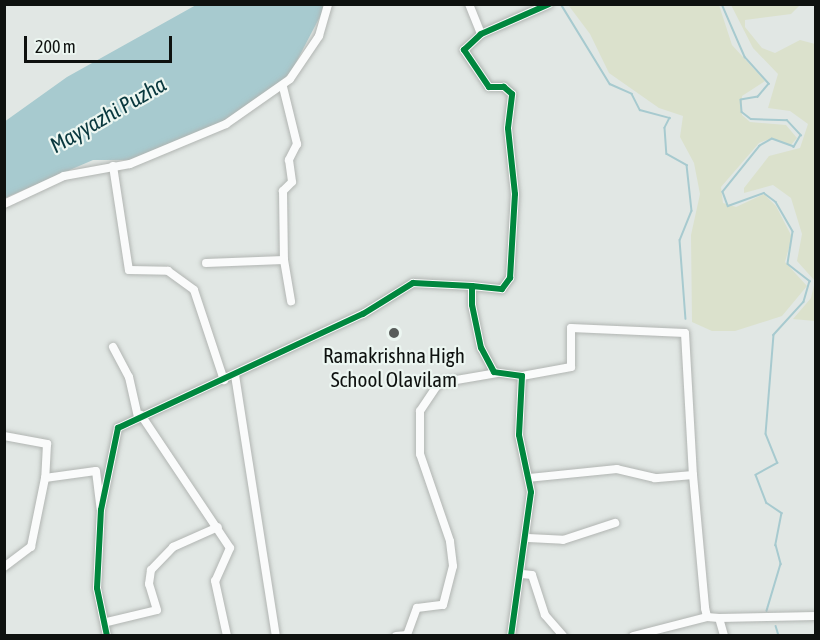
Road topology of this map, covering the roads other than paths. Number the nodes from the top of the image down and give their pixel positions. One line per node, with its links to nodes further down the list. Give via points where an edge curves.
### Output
1 (328, 4): 5 (street, via 320,36)
2 (469, 4): 4 (street)
3 (549, 4): 4 (street)
4 (481, 33): 10 (street, via 464,54 489,87 504,87 512,94 508,128 515,194 508,285 485,290)
5 (283, 87): 6 (street, via 210,133); 8 (street, via 297,144 289,160 292,182 283,191)
6 (113, 166): 7 (street, via 64,176); 16 (street, via 129,270 168,271 194,290)
7 (4, 204)
8 (284, 260): 9 (street); 11 (street)
9 (206, 263)
10 (472, 286): 13 (street, via 477,334); 14 (street, via 413,282 363,314)
11 (291, 301)
12 (113, 346): 17 (street, via 129,377)
13 (497, 373): 15 (street); 35 (street, via 439,383 420,411 420,454 450,541 453,566 443,604 417,608 407,635)
14 (235, 375): 16 (street); 34 (street)
15 (522, 376): 19 (street, via 571,367 571,328 685,333); 20 (street, via 519,435)
16 (224, 380): 17 (street)
17 (140, 416): 22 (street, via 118,428); 24 (street)
18 (4, 436): 21 (street, via 47,444)
19 (693, 475): 20 (street, via 655,478 617,469); 29 (street)
20 (529, 477): 25 (street)
21 (45, 478): 22 (street, via 96,471); 26 (street, via 31,547)
22 (101, 510): 31 (street, via 97,588)
23 (615, 524): 25 (street, via 563,540)
24 (218, 527): 31 (street, via 173,547 151,570 149,584 157,610); 33 (street, via 230,548 216,581)
25 (528, 538): 27 (street)
26 (4, 567)
27 (522, 574): 36 (street); 37 (street, via 532,575 545,615)
28 (816, 616): 30 (street)
29 (707, 617): 30 (street); 38 (street)
30 (719, 618): 39 (street)
31 (107, 622): 32 (street)
32 (107, 636)
33 (227, 636)
34 (276, 636)
35 (396, 636)
36 (511, 636)
37 (563, 636)
38 (633, 636)
39 (724, 636)

